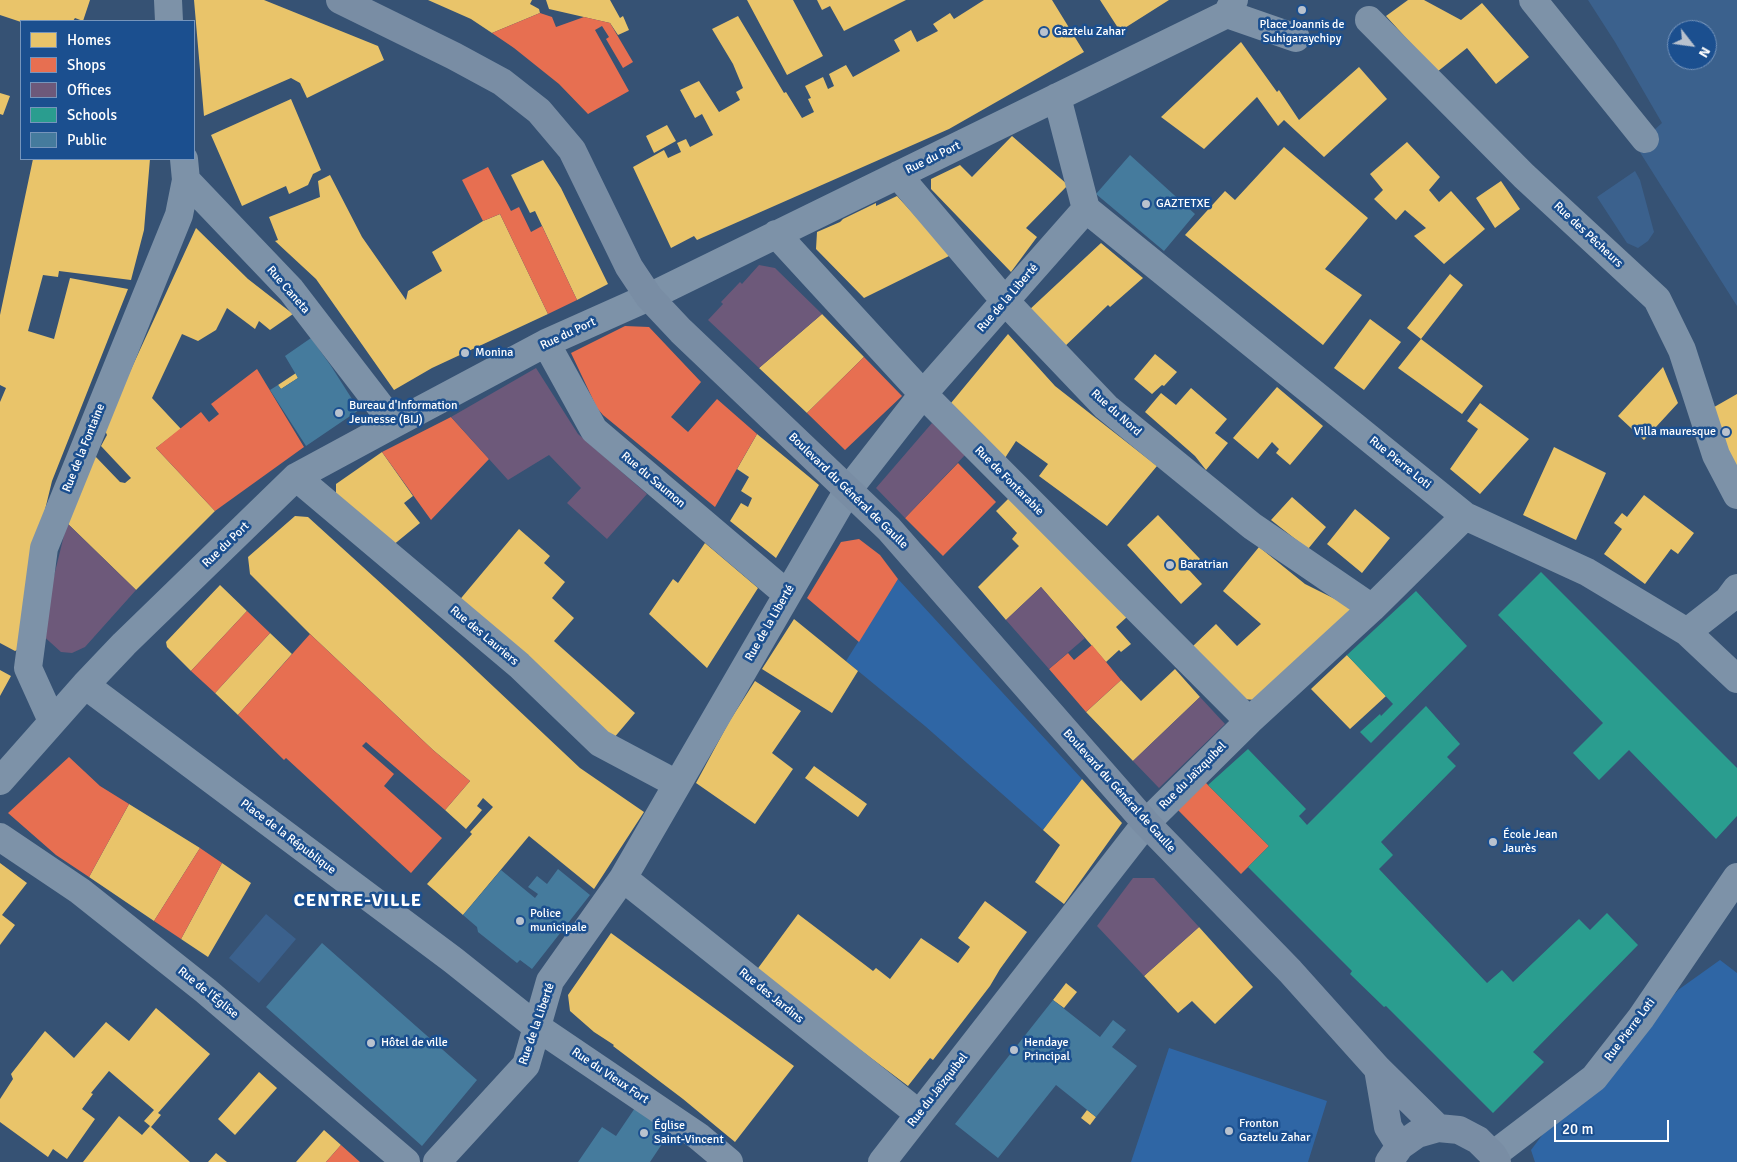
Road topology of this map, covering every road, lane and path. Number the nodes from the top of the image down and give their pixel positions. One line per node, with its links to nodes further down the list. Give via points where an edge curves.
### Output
1 (168, 0): 5 (street)
2 (340, 0): 14 (main road, Boulevard du Général de Gaulle, via 494,78 539,111 572,150 629,267)
3 (1533, 0): 9 (street)
4 (1230, 7): 7 (street, Rue du Port); 8 (street, Rue du Port)
5 (169, 20)
6 (1369, 20): 21 (street, Rue des Pêcheurs, via 1524,176 1656,299 1682,350 1716,455)
7 (1296, 38)
8 (1058, 97): 11 (street, Rue du Port); 12 (street)
9 (1645, 139)
10 (185, 169): 18 (street, Rue Caneta, via 291,290); 29 (street, Rue de la Fontaine, via 179,215 44,548 28,668)
11 (898, 175): 13 (street, Rue du Port); 15 (street, Rue du Nord)
12 (1086, 209): 15 (street, Rue de la Liberté); 22 (street, Rue Pierre Loti)
13 (776, 234): 14 (street, Rue du Port); 17 (street, Rue de Fontarabie)
14 (649, 297): 16 (street, Rue du Port); 20 (main road, Boulevard du Général de Gaulle)
15 (1005, 301): 17 (street, Rue de la Liberté); 25 (street, Rue du Nord, via 1106,407 1252,526)
16 (546, 343): 18 (street, Rue du Port); 24 (street, Rue du Saumon, via 594,430)
17 (923, 394): 20 (street, Rue de la Liberté); 30 (street, Rue de Fontarabie)
18 (394, 424): 19 (street, Rue du Port)
19 (296, 477): 28 (street, Rue du Port); 32 (street, Rue des Lauriers, via 519,665 600,743)
20 (848, 490): 24 (street, Rue de la Liberté); 33 (main road, Boulevard du Général de Gaulle, via 892,533)
21 (1737, 495)
22 (1464, 516): 25 (street, Rue du Jaïzquibel); 26 (street, Rue Pierre Loti, via 1587,572)
23 (1737, 588): 26 (street, via 1728,600)
24 (787, 594): 32 (street, Rue de la Liberté)
25 (1372, 608): 30 (street, Rue du Jaïzquibel)
26 (1687, 632): 27 (street, Rue Pierre Loti)
27 (1737, 678)
28 (85, 686): 29 (street, Rue du Port); 37 (street, Place de la République, via 453,960)
29 (52, 721): 31 (street, Rue du Port)
30 (1249, 721): 33 (street, Rue du Jaïzquibel)
31 (0, 780)
32 (677, 784): 36 (street, Rue de la Liberté)
33 (1146, 823): 38 (main road, Boulevard du Général de Gaulle, via 1290,971); 39 (street, Rue du Jaïzquibel)
34 (0, 837): 43 (street, Rue de l'Église, via 80,891 191,979)
35 (1737, 877): 42 (street, Rue Pierre Loti, via 1640,1018 1594,1078)
36 (623, 878): 37 (street, Rue de la Liberté, via 550,981); 39 (street, Rue des Jardins)
37 (537, 1027): 44 (street, Rue de la Liberté, via 526,1065); 45 (street, Rue du Vieux Fort, via 698,1136)
38 (1378, 1069): 40 (main road, Boulevard du Général de Gaulle); 41 (main road)
39 (919, 1114): 46 (street, Rue du Jaïzquibel)
40 (1438, 1128): 41 (main road, via 1417,1134); 42 (main road, via 1459,1130 1478,1140)
41 (1394, 1154)
42 (1495, 1158)
43 (406, 1162)
44 (437, 1162)
45 (729, 1162)
46 (882, 1162)

